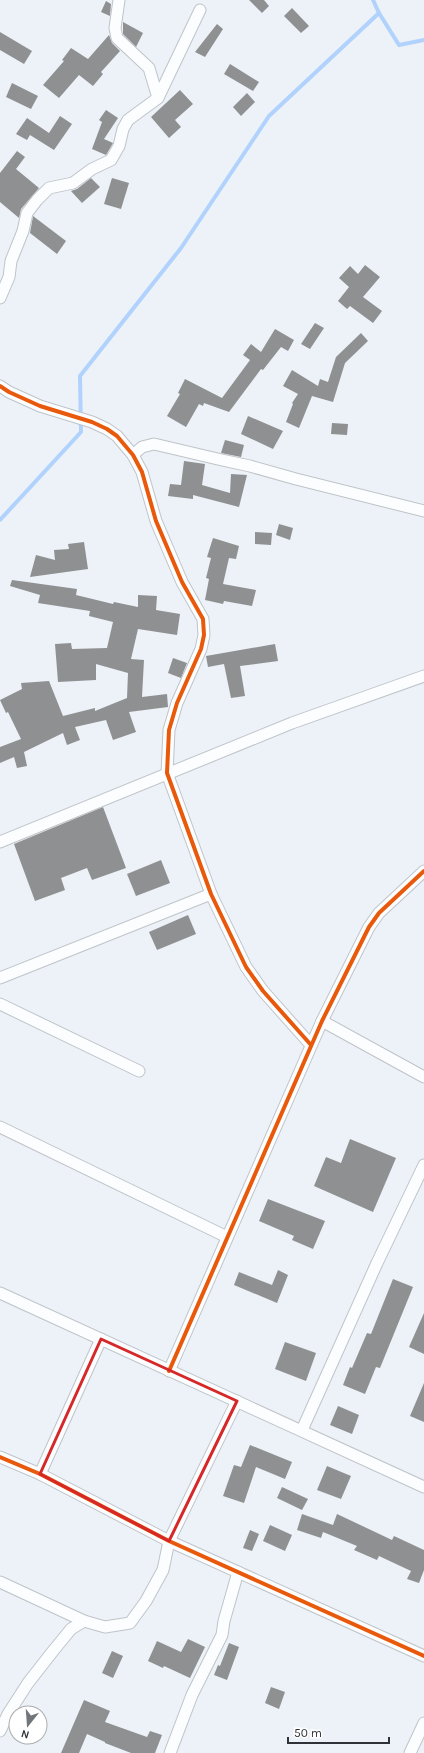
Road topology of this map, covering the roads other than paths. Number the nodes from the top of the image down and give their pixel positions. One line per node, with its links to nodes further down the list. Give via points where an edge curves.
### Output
1 (119, 0): 3 (street, via 115,28 117,38 149,68)
2 (200, 10): 3 (street)
3 (158, 98): 4 (street, via 128,120 111,160 72,183 49,188 37,200 27,213 11,261 9,277)
4 (0, 298)
5 (0, 386): 6 (street, via 40,406 107,429 117,436)
6 (133, 455): 7 (street, via 142,447 154,444); 9 (street, via 142,472 156,521 182,582 203,619 204,635 201,649 177,703 169,730)
7 (424, 511)
8 (424, 676): 9 (street, via 292,723)
9 (166, 773): 10 (street); 12 (street)
10 (0, 842)
11 (424, 870): 15 (street, via 379,913 369,927)
12 (211, 894): 13 (street); 16 (street, via 246,967 263,991)
13 (0, 978)
14 (0, 1004): 17 (street)
15 (322, 1021): 16 (street); 18 (street)
16 (311, 1045): 21 (street)
17 (139, 1071)
18 (424, 1077)
19 (0, 1127): 21 (street)
20 (424, 1165): 26 (street)
21 (228, 1237): 24 (street)
22 (0, 1293): 23 (street)
23 (100, 1339): 24 (street); 28 (street)
24 (169, 1371): 25 (street)
25 (237, 1401): 26 (street); 30 (street)
26 (302, 1430): 29 (street)
27 (0, 1457): 28 (street)
28 (40, 1474): 30 (street)
29 (424, 1487)
30 (169, 1541): 31 (street); 33 (street, via 163,1570 130,1623 105,1627)
31 (238, 1572): 34 (street); 37 (street, via 222,1635 192,1695)
32 (0, 1582): 33 (street)
33 (84, 1621): 36 (street, via 71,1629 52,1650 8,1714)
34 (424, 1656)
35 (424, 1723): 38 (street)
36 (0, 1732)
37 (170, 1753)
38 (410, 1753)

